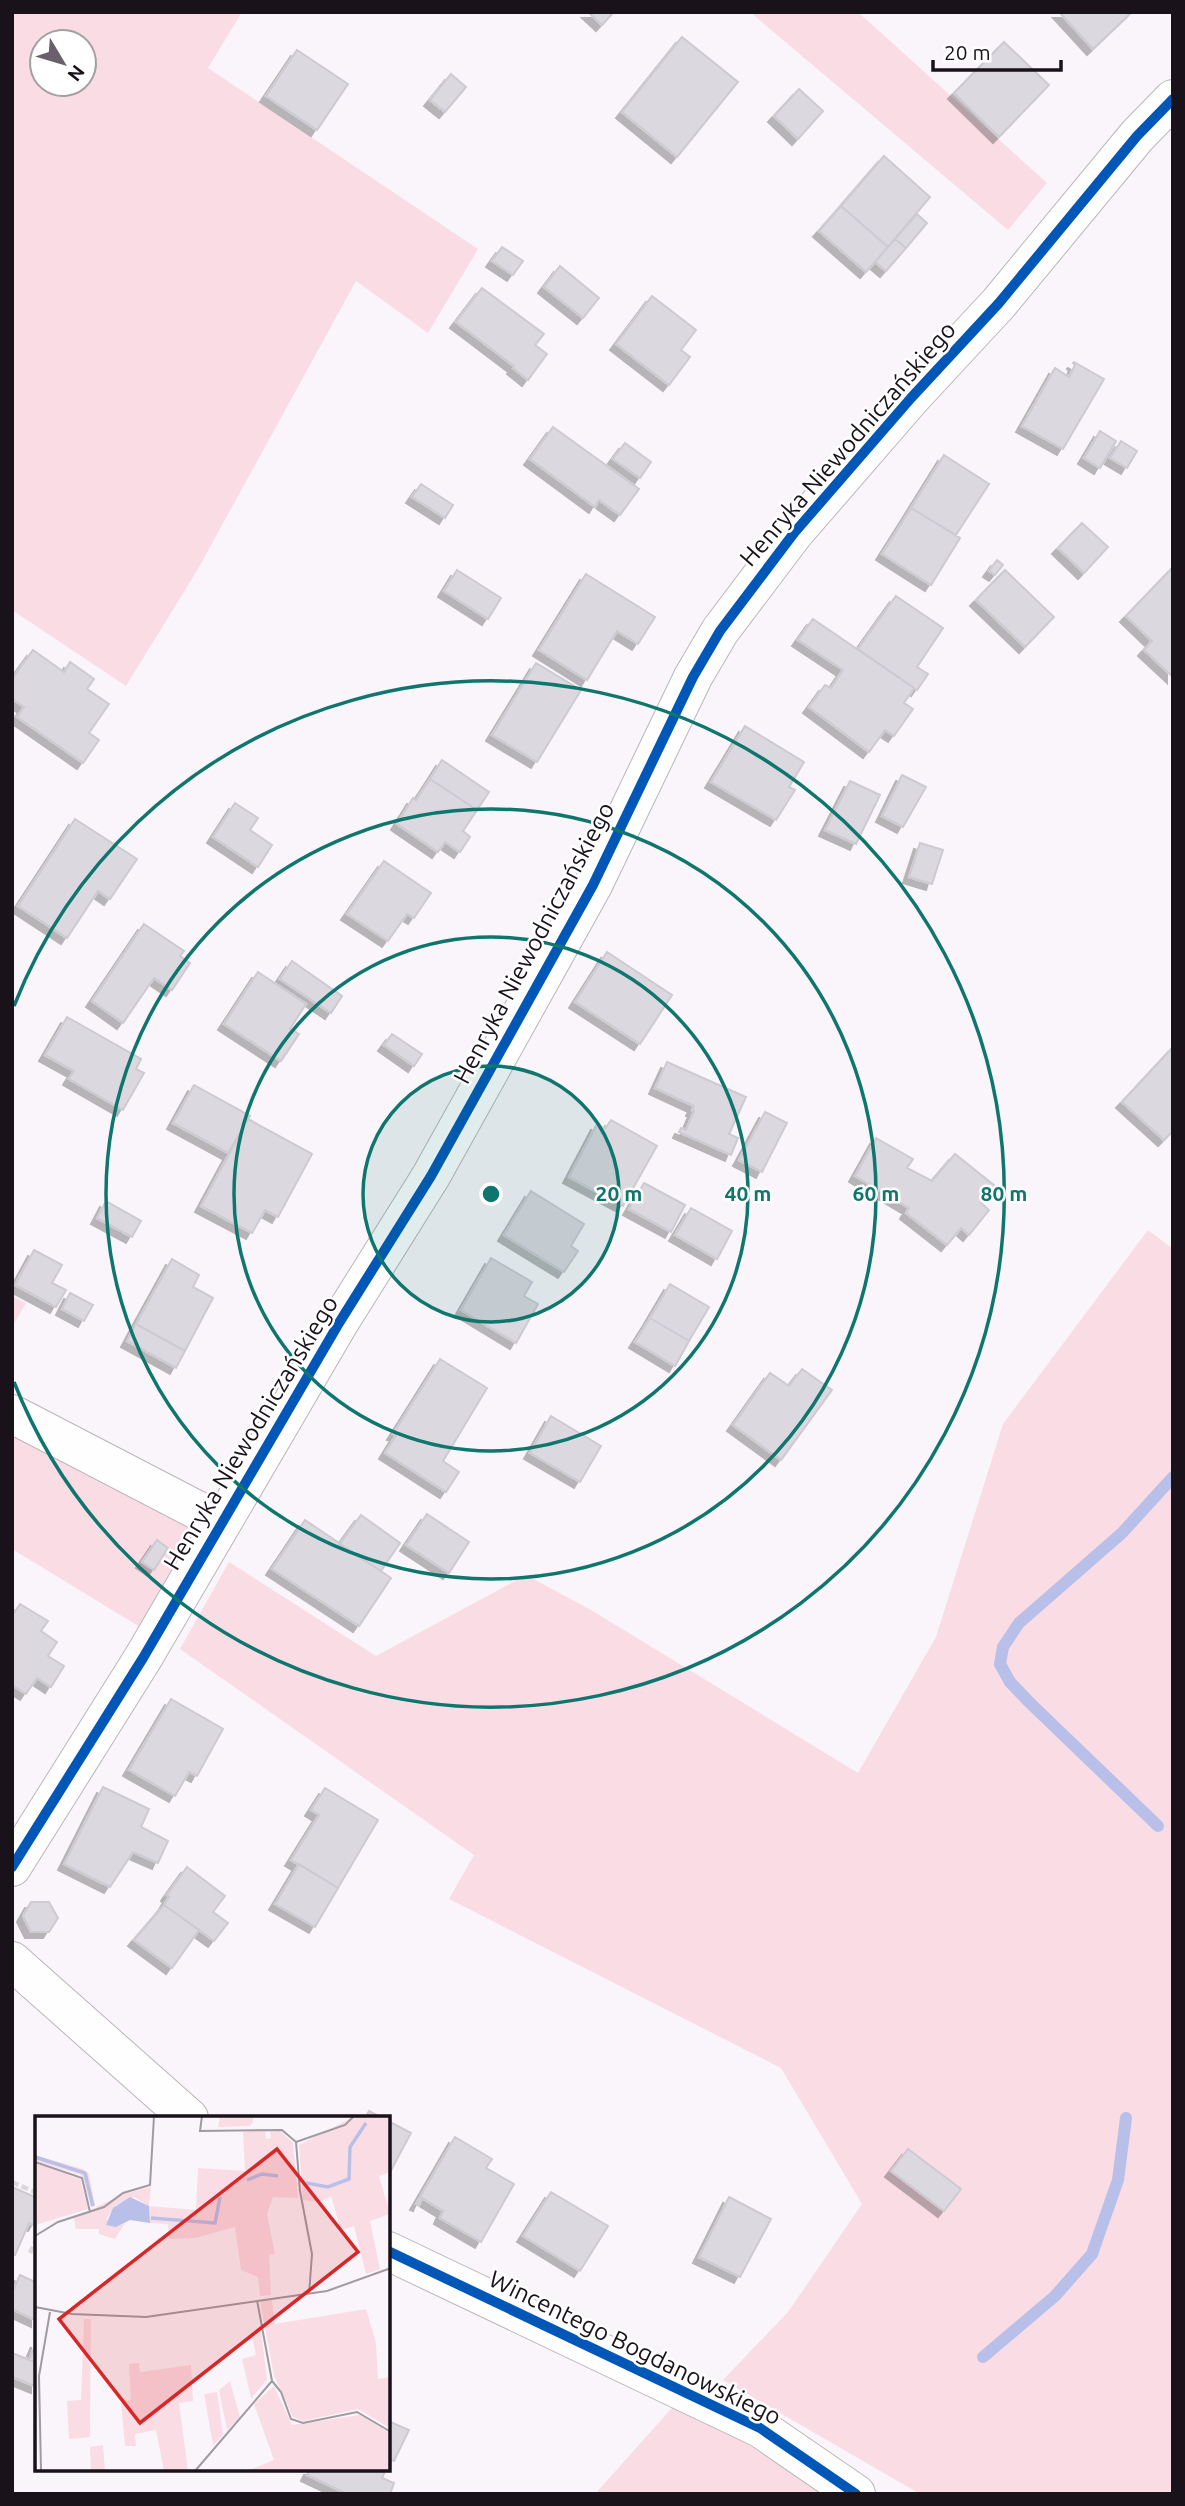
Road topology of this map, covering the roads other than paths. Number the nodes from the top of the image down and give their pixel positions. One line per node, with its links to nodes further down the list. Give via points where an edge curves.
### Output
1 (1173, 99): 3 (street, Henryka Niewodniczańskiego, via 794,533 720,631 554,958 431,1177 333,1332)
2 (12, 1414): 3 (street)
3 (222, 1523): 4 (street, Henryka Niewodniczańskiego)
4 (12, 1867)
5 (12, 1961): 6 (street)
6 (187, 2116)
7 (390, 2252): 8 (street, Wincentego Bogdanowskiego, via 760,2428)
8 (856, 2494)

